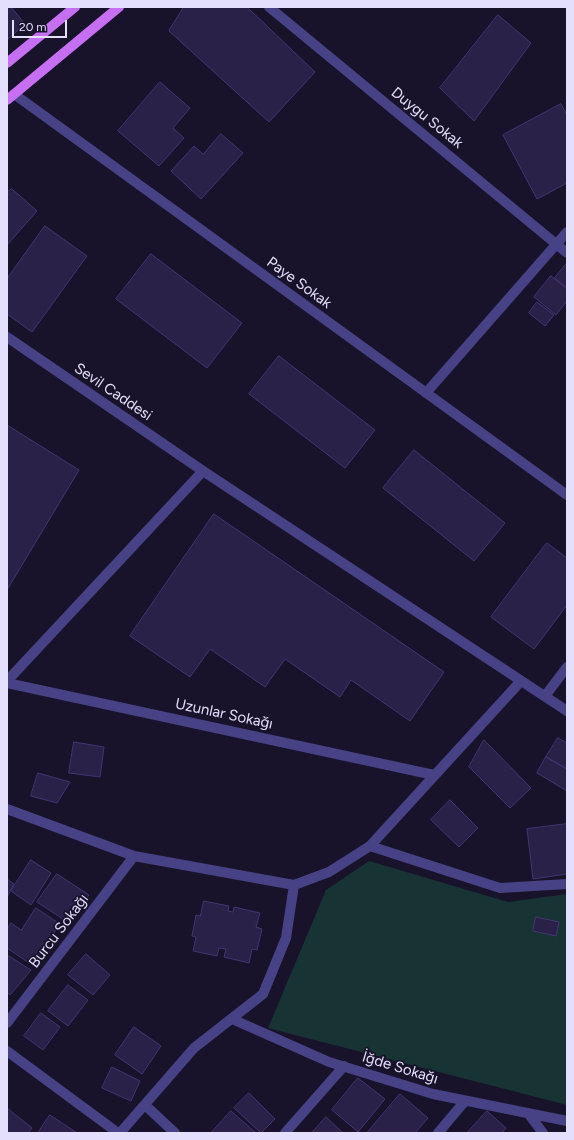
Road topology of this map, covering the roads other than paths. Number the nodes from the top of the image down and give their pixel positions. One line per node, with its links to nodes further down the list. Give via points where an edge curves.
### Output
1 (75, 7): 4 (main road)
2 (118, 7): 5 (main road)
3 (269, 7): 7 (street, Duygu Sokak)
4 (7, 63)
5 (11, 97): 10 (street, Paye Sokak)
6 (567, 232): 7 (street)
7 (557, 244): 8 (street, Duygu Sokak); 10 (street)
8 (567, 253)
9 (7, 337): 11 (street, Sevil Caddesi)
10 (426, 393): 12 (street, Paye Sokak)
11 (203, 471): 14 (street, Sevil Caddesi); 15 (street)
12 (567, 495)
13 (567, 667): 16 (street)
14 (521, 681): 16 (street, Sevil Caddesi); 18 (street)
15 (7, 682): 18 (street, Uzunlar Sokağı)
16 (545, 696): 17 (street, Sevil Caddesi)
17 (567, 710)
18 (434, 775): 20 (street)
19 (7, 809): 21 (street)
20 (370, 846): 22 (street, via 500,888); 23 (street, via 329,872)
21 (134, 856): 23 (street); 25 (street, Burcu Sokağı)
22 (567, 884)
23 (294, 885): 24 (street, via 286,938 263,994)
24 (232, 1019): 27 (street, İğde Sokağı, via 329,1062); 29 (street, via 194,1048)
25 (7, 1023)
26 (7, 1051): 32 (street)
27 (344, 1066): 28 (street, İğde Sokağı, via 433,1094); 34 (street)
28 (465, 1101): 30 (street, İğde Sokağı); 35 (street)
29 (145, 1105): 32 (street); 33 (street)
30 (528, 1113): 31 (street, İğde Sokağı); 36 (street)
31 (567, 1121)
32 (119, 1133)
33 (175, 1133)
34 (285, 1133)
35 (438, 1133)
36 (542, 1133)

